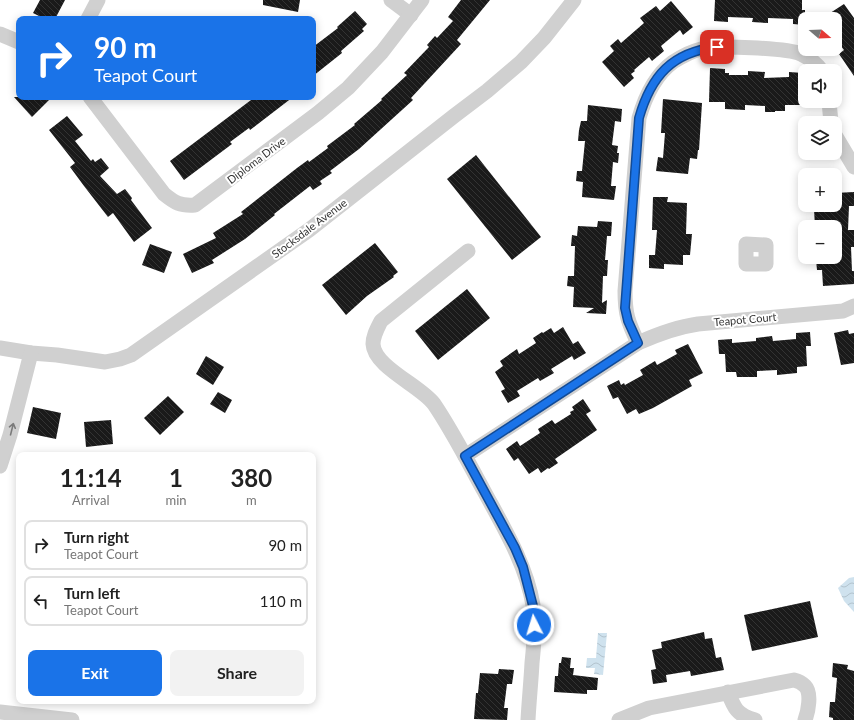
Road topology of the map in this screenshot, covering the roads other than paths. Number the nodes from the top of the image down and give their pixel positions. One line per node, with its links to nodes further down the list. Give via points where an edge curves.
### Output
1 (98, 0): 5 (street)
2 (391, 0): 6 (street)
3 (422, 0): 6 (street, Diploma Drive)
4 (574, 0): 17 (street, Stocksdale Avenue, via 521,62 487,92 309,230 138,351 120,360 105,362)
5 (90, 16)
6 (411, 16): 10 (street, Diploma Drive, via 348,88 195,205 175,203 164,194)
7 (0, 34): 8 (street)
8 (16, 41)
9 (815, 64): 15 (street, via 800,54 787,50 717,47 701,49 674,62 661,73 652,86 639,118 625,291 628,321)
10 (92, 100)
11 (842, 147): 12 (street)
12 (854, 168)
13 (468, 251): 18 (street, via 381,321 374,335 373,345 377,355 387,366 424,393 433,403)
14 (854, 306): 15 (street, Teapot Court, via 843,311 679,327)
15 (638, 343): 18 (street, Teapot Court)
16 (0, 348): 17 (street, Stocksdale Avenue)
17 (31, 353): 19 (street, one-way to 17)
18 (465, 456): 23 (street, via 515,548 528,584 535,631)
19 (0, 466)
20 (728, 692): 24 (street, via 649,708); 25 (street, via 733,706 739,713); 26 (street, via 794,680 801,682 807,687 809,694)
21 (0, 712): 22 (street)
22 (68, 719)
23 (528, 720)
24 (619, 720)
25 (755, 720)
26 (805, 720)

